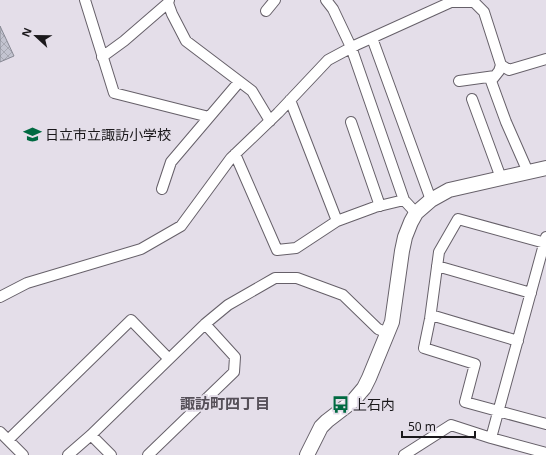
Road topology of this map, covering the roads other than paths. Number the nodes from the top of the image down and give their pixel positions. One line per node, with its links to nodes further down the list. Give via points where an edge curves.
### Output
1 (85, 0): 9 (street)
2 (275, 0): 6 (street)
3 (326, 0): 8 (street)
4 (474, 1): 7 (street, via 451,2); 11 (street, via 484,12)
5 (169, 2): 9 (street, via 124,42); 14 (street, via 172,14 186,41)
6 (266, 11)
7 (372, 38): 8 (street); 26 (street)
8 (351, 47): 15 (street, via 328,60); 25 (street)
9 (102, 57): 17 (street, via 114,93)
10 (546, 59): 11 (street, via 509,70)
11 (501, 65): 12 (street)
12 (495, 76): 13 (street); 22 (street, via 491,81)
13 (459, 81)
14 (239, 82): 17 (street); 18 (street, via 252,91)
15 (290, 100): 18 (street); 29 (street)
16 (472, 100): 23 (street)
17 (209, 117): 24 (street, via 171,162)
18 (270, 121): 20 (street)
19 (351, 122): 27 (street)
20 (235, 154): 29 (street, via 277,250 296,248); 33 (street, via 181,226 140,249 27,283)
21 (546, 168): 22 (street)
22 (528, 172): 23 (street)
23 (501, 178): 26 (street, via 449,190)
24 (162, 189)
25 (404, 200): 27 (street); 28 (street)
26 (431, 200): 28 (street)
27 (380, 206): 29 (street)
28 (416, 213): 36 (street, via 405,237 396,304)
29 (337, 221)
30 (545, 240): 31 (street, via 458,219 439,252); 32 (street)
31 (437, 266): 32 (street); 34 (street)
32 (531, 293): 37 (street)
33 (0, 297)
34 (431, 315): 37 (street); 39 (street, via 424,348 475,364 465,402)
35 (205, 324): 36 (street, via 228,304 275,278 297,278 343,296 378,329); 38 (street); 49 (street, via 235,356 234,372)
36 (388, 333): 50 (street, via 364,388 353,401 321,428)
37 (518, 341): 39 (street)
38 (169, 359): 42 (street); 44 (street, via 131,320)
39 (498, 411): 40 (street); 43 (street)
40 (546, 424)
41 (0, 432): 44 (street)
42 (91, 435): 47 (street); 48 (street)
43 (491, 438): 45 (street); 51 (street, via 451,425)
44 (8, 440): 46 (street)
45 (546, 453)
46 (23, 455)
47 (68, 455)
48 (111, 455)
49 (148, 455)
50 (307, 455)
51 (404, 455)

